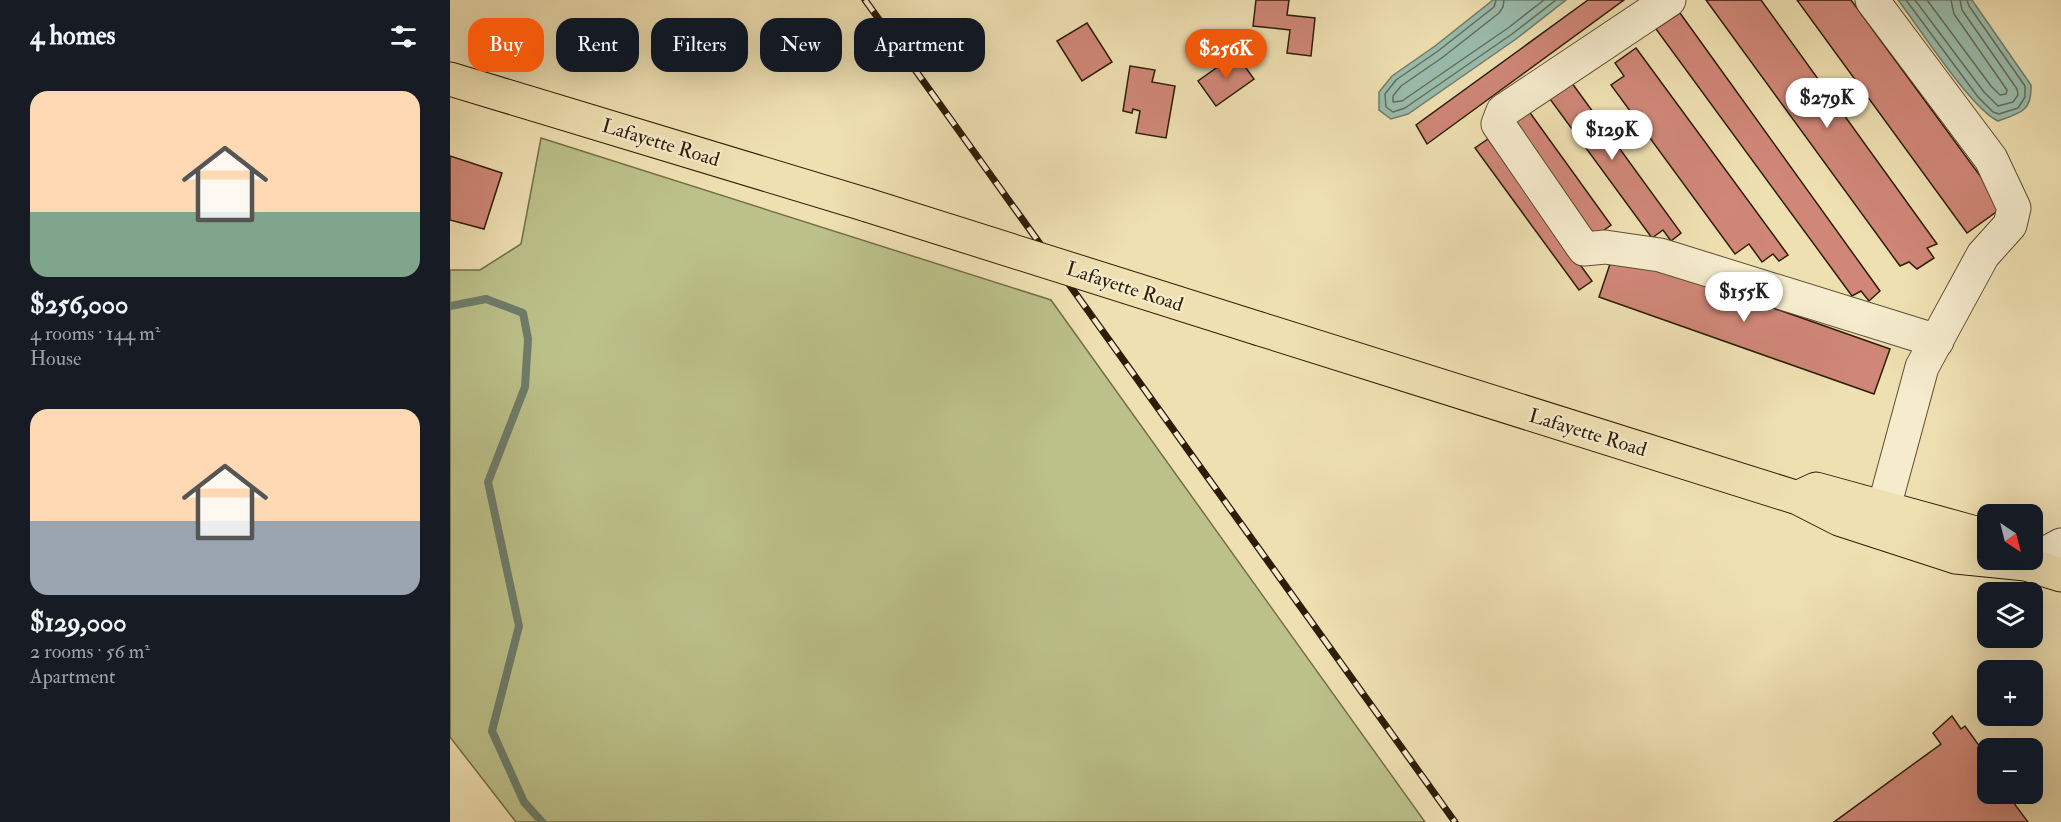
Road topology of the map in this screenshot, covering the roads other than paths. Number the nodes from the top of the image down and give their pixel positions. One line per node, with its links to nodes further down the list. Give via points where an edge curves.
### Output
1 (1669, 0): 4 (street, via 1503,111 1500,117 1498,124 1584,249 1605,247 1660,255)
2 (1872, 0): 4 (street, via 1991,159 2014,207 2010,225 1983,255)
3 (450, 79): 5 (main road, Lafayette Road, bridge, via 867,205)
4 (1936, 341): 6 (street, via 1922,367)
5 (1798, 498): 6 (main road, via 1816,489); 10 (main road, Lafayette Road, via 1839,519 1956,557)
6 (1884, 507): 7 (main road)
7 (1977, 535)
8 (2061, 544): 9 (street)
9 (2043, 552)
10 (1977, 559)
11 (2043, 569): 12 (main road, Lafayette Road)
12 (2061, 575)

